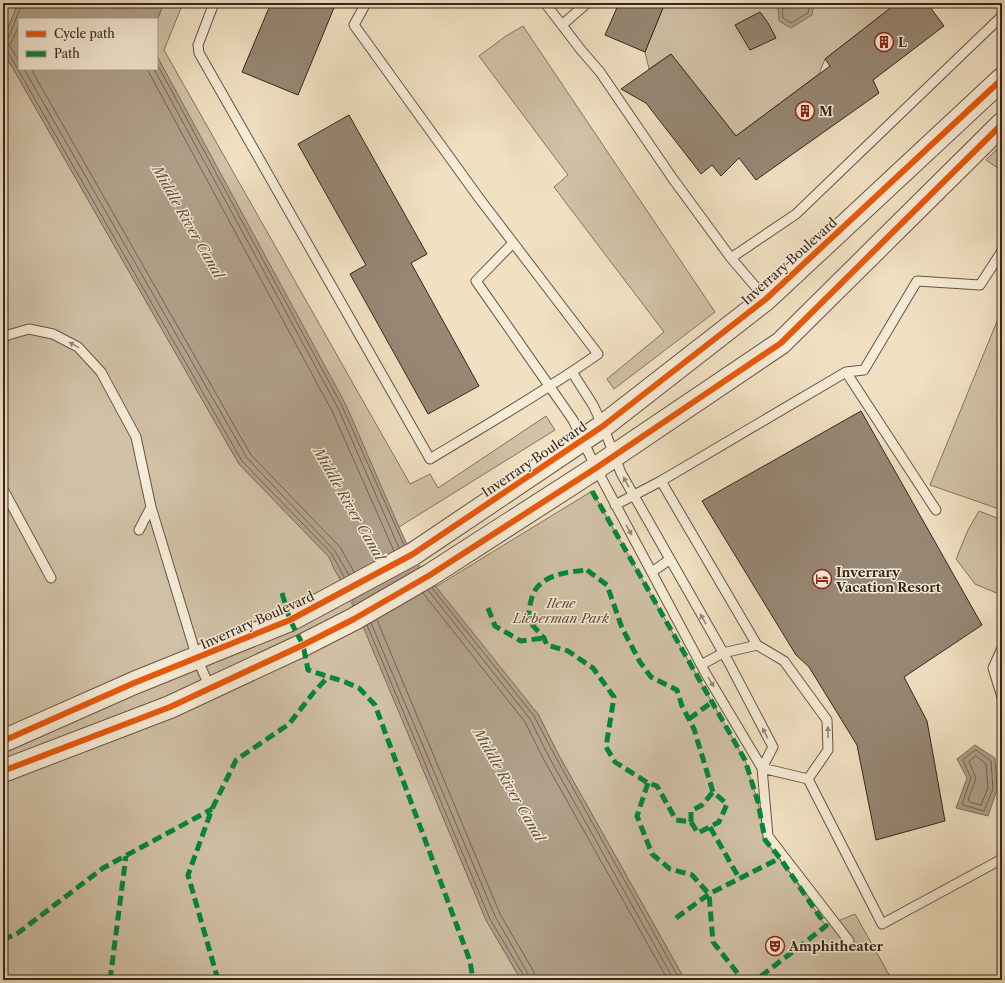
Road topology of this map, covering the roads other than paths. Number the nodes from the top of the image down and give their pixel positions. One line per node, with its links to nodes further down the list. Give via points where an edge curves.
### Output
1 (214, 3): 16 (lane, via 198,45 199,53 430,459)
2 (366, 3): 9 (lane, via 354,25)
3 (545, 3): 6 (lane)
4 (587, 3): 6 (lane)
5 (1002, 16): 11 (lane, via 796,214)
6 (562, 25): 11 (lane, via 600,72)
7 (1002, 78): 12 (street, Inverrary Boulevard)
8 (1002, 124): 19 (street, via 781,343)
9 (513, 243): 14 (lane, via 598,354); 16 (lane, via 476,281)
10 (1002, 252): 15 (lane, via 980,285 917,281 864,370)
11 (731, 258): 12 (lane)
12 (766, 299): 17 (street, Inverrary Boulevard)
13 (3, 338): 25 (lane, one-way to 13, via 136,437 101,372 78,347 53,334 29,329)
14 (572, 372): 16 (lane); 17 (lane)
15 (846, 372): 21 (lane); 26 (lane)
16 (550, 386): 18 (lane, via 573,420)
17 (603, 426): 18 (street, Inverrary Boulevard); 19 (lane)
18 (582, 439): 20 (lane); 34 (street, Inverrary Boulevard, via 413,554 290,620)
19 (614, 456): 20 (street); 23 (lane, one-way to 19)
20 (596, 468): 24 (lane); 36 (street, via 430,575 354,619)
21 (661, 481): 23 (lane); 31 (lane)
22 (3, 489): 30 (lane)
23 (633, 495): 24 (lane); 28 (lane)
24 (615, 505): 29 (lane, one-way to 29)
25 (151, 507): 27 (lane); 34 (lane)
26 (936, 510)
27 (139, 530)
28 (669, 560): 29 (lane); 33 (lane, one-way to 28)
29 (652, 572): 35 (lane)
30 (51, 578)
31 (757, 645): 33 (lane); 41 (lane, one-way to 31, via 828,750 827,720 784,661)
32 (1002, 648): 37 (lane, via 993,668)
33 (723, 653): 35 (lane); 39 (lane, one-way to 33, via 773,747)
34 (197, 658): 36 (lane); 38 (street, Inverrary Boulevard)
35 (701, 665): 39 (lane, one-way to 39)
36 (210, 688): 40 (street, via 170,707)
37 (1002, 693)
38 (3, 740)
39 (762, 768): 41 (lane); 43 (lane, via 768,836)
40 (3, 771)
41 (808, 779): 42 (lane, via 882,924)
42 (1002, 860)
43 (849, 941)

